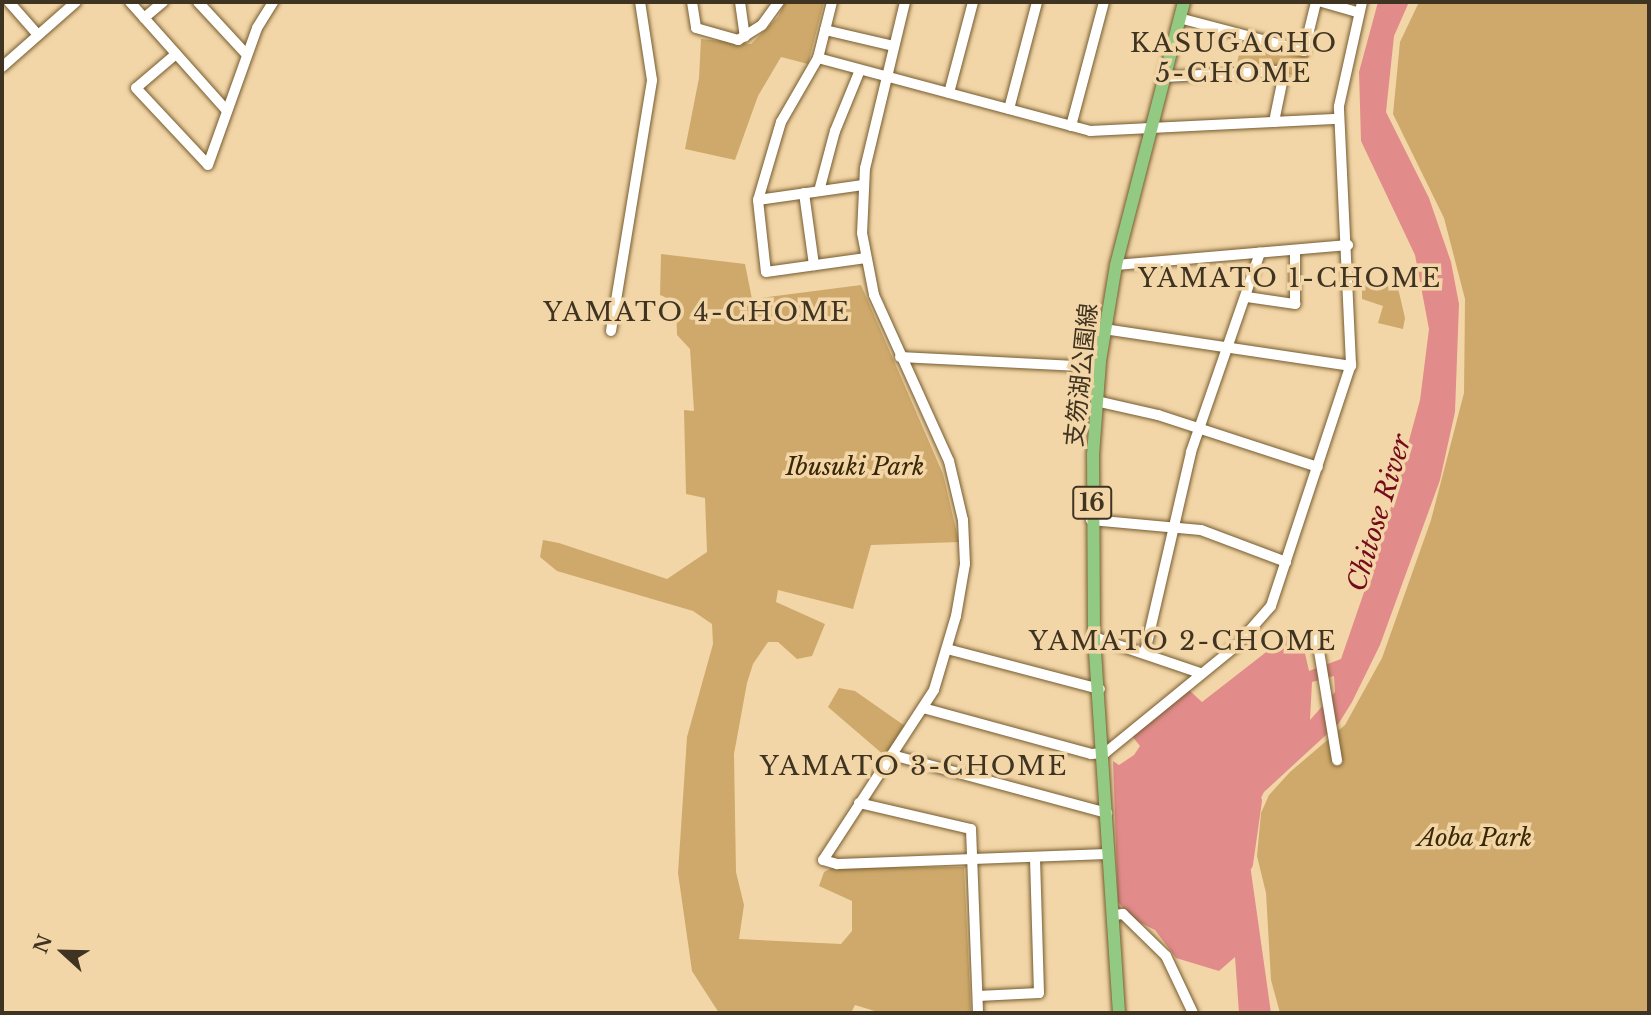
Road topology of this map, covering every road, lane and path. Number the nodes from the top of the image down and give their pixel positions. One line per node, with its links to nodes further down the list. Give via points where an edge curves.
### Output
1 (9, 2): 23 (street)
2 (76, 2): 23 (street)
3 (130, 2): 20 (street)
4 (163, 2): 20 (street)
5 (198, 2): 27 (street)
6 (640, 2): 52 (street, via 652,80)
7 (692, 2): 24 (street, via 696,27 738,40)
8 (740, 2): 24 (street)
9 (779, 2): 24 (street, via 773,14)
10 (832, 2): 22 (street)
11 (905, 2): 25 (street)
12 (973, 2): 33 (street)
13 (1037, 2): 34 (street)
14 (1104, 2): 38 (street)
15 (1184, 2): 21 (main road, 支笏湖公園線 / 16)
16 (1316, 2): 21 (street, via 1304,51)
17 (1322, 2): 19 (street)
18 (271, 3): 27 (street)
19 (1360, 7): 36 (street)
20 (144, 18): 26 (street)
21 (1179, 18): 31 (main road, 支笏湖公園線 / 16)
22 (825, 30): 25 (street); 28 (street)
23 (38, 35): 29 (street)
24 (745, 37)
25 (894, 46): 32 (street)
26 (176, 54): 35 (street); 35 (street, via 136,88 208,165)
27 (247, 55): 35 (street)
28 (818, 58): 30 (street); 43 (street, via 781,122)
29 (2, 67)
30 (860, 70): 32 (street); 41 (street, via 835,131)
31 (1164, 77): 37 (street, via 1275,71 1283,78); 39 (main road, 支笏湖公園線 / 16)
32 (886, 78): 33 (street); 40 (street)
33 (949, 93): 34 (street)
34 (1009, 109): 38 (street)
35 (227, 111)
36 (1339, 119): 37 (street); 44 (street)
37 (1274, 122): 39 (street)
38 (1071, 126): 39 (street, via 1090,131)
39 (1151, 129): 49 (main road, 支笏湖公園線 / 16)
40 (863, 186): 41 (street); 47 (street)
41 (819, 191): 42 (street)
42 (804, 194): 43 (street); 48 (street)
43 (758, 200): 48 (street, via 766,272)
44 (1348, 245): 45 (street); 55 (street)
45 (1295, 250): 46 (street); 50 (street, via 1295,304)
46 (1260, 253): 49 (street); 50 (street)
47 (866, 258): 48 (street); 54 (street, via 874,295)
48 (814, 265)
49 (1116, 265): 51 (main road, 支笏湖公園線 / 16)
50 (1247, 297): 53 (street)
51 (1104, 329): 53 (street); 56 (main road, 支笏湖公園線 / 16)
52 (611, 331)
53 (1230, 345): 55 (street); 58 (street)
54 (900, 357): 56 (street); 65 (street, via 949,461 963,520 965,564)
55 (1351, 366): 59 (street)
56 (1100, 368): 57 (main road, 支笏湖公園線 / 16)
57 (1096, 401): 58 (street); 60 (main road, 支笏湖公園線 / 16)
58 (1201, 428): 59 (street); 61 (street)
59 (1318, 467): 62 (street)
60 (1091, 520): 61 (street); 63 (main road, 支笏湖公園線 / 16)
61 (1174, 526): 62 (street, via 1201,530); 66 (street)
62 (1286, 562): 67 (street, via 1267,612 1236,646)
63 (1094, 637): 66 (street); 68 (main road, 支笏湖公園線 / 16)
64 (1317, 643): 72 (street)
65 (947, 649): 68 (street); 69 (street)
66 (1145, 652): 67 (street)
67 (1200, 673): 70 (street)
68 (1100, 689): 70 (main road, 支笏湖公園線 / 16)
69 (923, 708): 70 (street, via 1091,754); 71 (street)
70 (1105, 753): 74 (main road, 支笏湖公園線 / 16)
71 (892, 755): 73 (street); 74 (street)
72 (1337, 760)
73 (859, 803): 77 (street, via 971,829); 77 (street, via 822,860 837,864)
74 (1107, 813): 75 (main road, 支笏湖公園線 / 16)
75 (1109, 854): 76 (street); 78 (main road, 支笏湖公園線 / 16)
76 (1035, 858): 77 (street); 79 (street, via 1039,993)
77 (971, 861): 79 (street)
78 (1113, 915): 81 (main road, 支笏湖公園線 / 16); 82 (street, via 1123,914 1166,956)
79 (978, 996): 80 (street)
80 (978, 1013)
81 (1119, 1013)
82 (1193, 1013)

